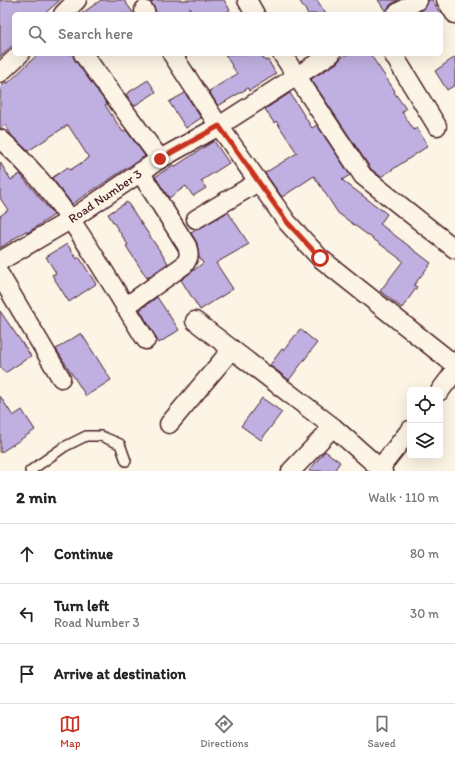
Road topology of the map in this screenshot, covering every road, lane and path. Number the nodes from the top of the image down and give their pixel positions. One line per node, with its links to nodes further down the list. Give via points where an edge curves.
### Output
1 (77, 0): 4 (street)
2 (418, 0): 5 (street)
3 (446, 0): 6 (street)
4 (65, 12)
5 (399, 12)
6 (455, 14)
7 (18, 56): 13 (street)
8 (84, 56): 18 (street)
9 (173, 56): 15 (street)
10 (283, 56): 14 (street)
11 (328, 56): 14 (street, Road Number 3)
12 (393, 56): 16 (street)
13 (0, 73)
14 (296, 75): 15 (street, Road Number 3); 23 (street, via 363,176)
15 (219, 126): 18 (street, Road Number 3); 20 (street)
16 (437, 126)
17 (0, 139): 22 (street, via 40,180)
18 (160, 159): 19 (street, Road Number 3)
19 (140, 172): 22 (street, Road Number 3); 26 (street, via 190,254 184,265)
20 (258, 182): 21 (street); 30 (street, via 287,222 320,258)
21 (196, 219)
22 (70, 220): 24 (street, Road Number 3); 26 (street)
23 (455, 249)
24 (0, 261)
25 (0, 275): 32 (street)
26 (125, 306): 28 (street)
27 (195, 321): 29 (street)
28 (146, 340)
29 (232, 349): 34 (street); 35 (street)
30 (455, 365)
31 (455, 371): 33 (street)
32 (61, 378)
33 (443, 387)
34 (169, 424)
35 (333, 427): 38 (street); 40 (street)
36 (407, 434): 38 (street)
37 (126, 461): 39 (lane, via 120,444 101,436 86,436 64,447)
38 (382, 470)
39 (30, 471)
40 (292, 471)

